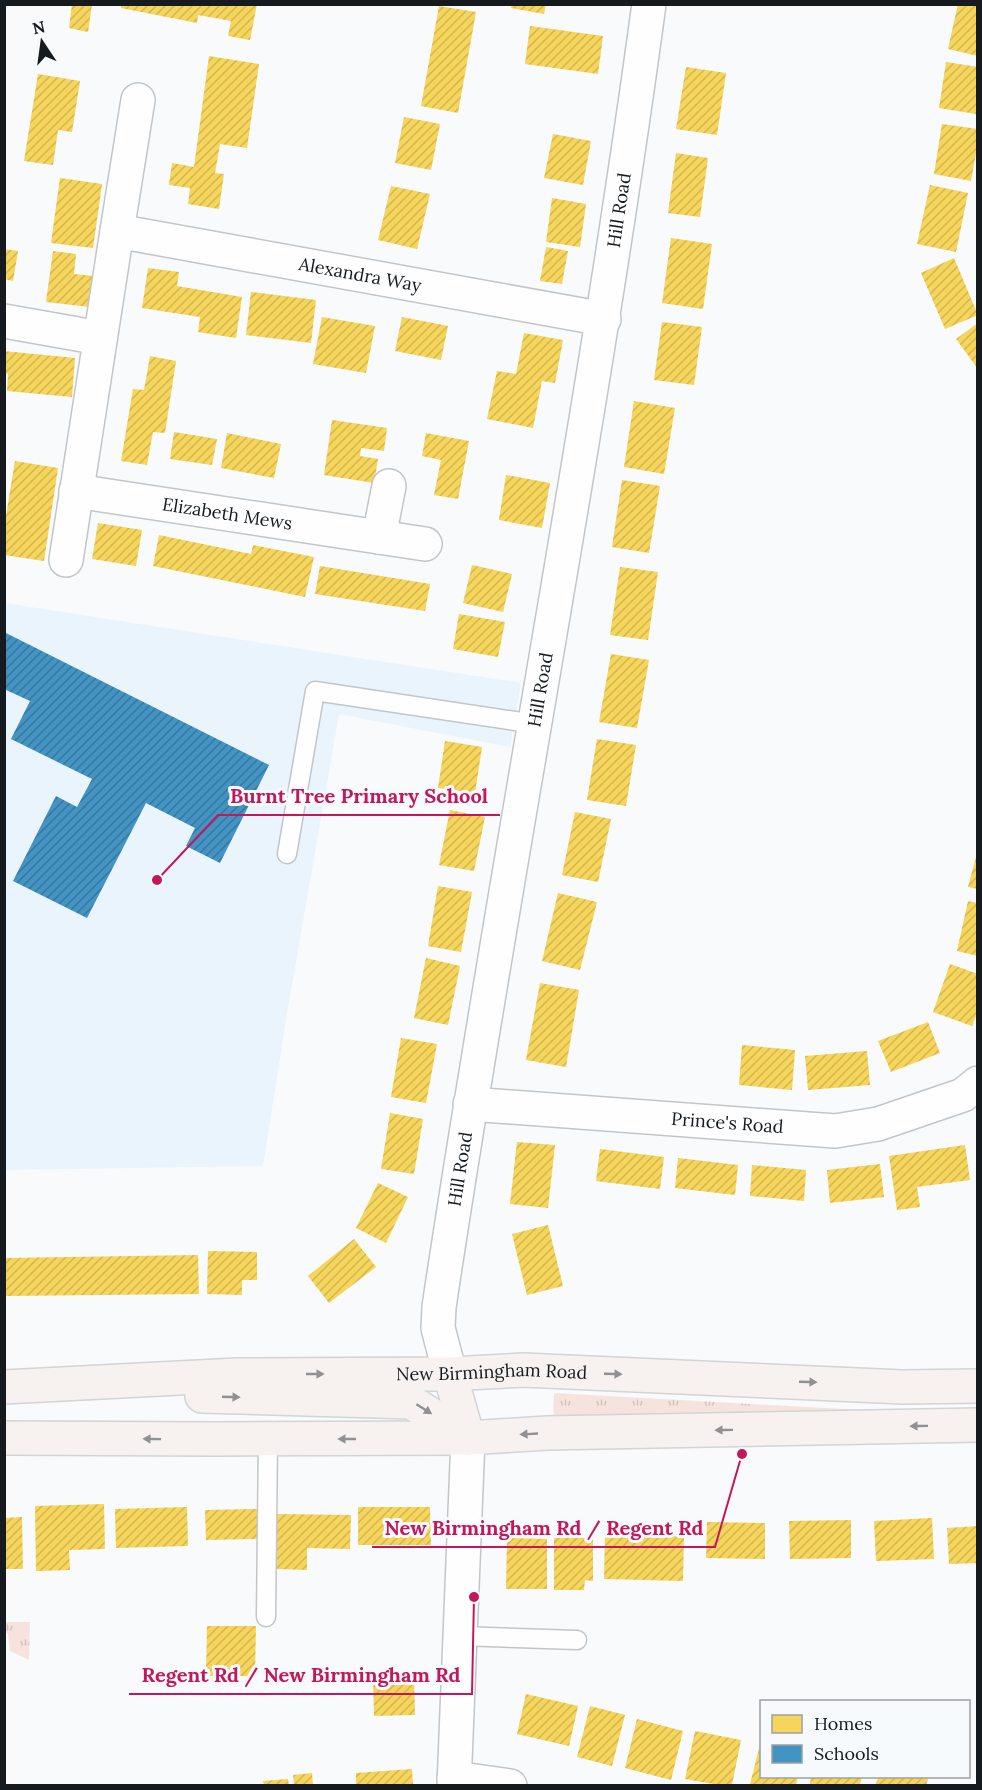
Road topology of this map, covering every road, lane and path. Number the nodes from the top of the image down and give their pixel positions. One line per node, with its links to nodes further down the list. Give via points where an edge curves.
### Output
1 (649, 4): 4 (street, Hill Road)
2 (138, 100): 3 (street)
3 (117, 231): 4 (street, Alexandra Way); 6 (street)
4 (604, 319): 12 (street, Hill Road)
5 (4, 321): 6 (street)
6 (100, 338): 8 (street)
7 (389, 486): 9 (street)
8 (76, 491): 9 (street, Elizabeth Mews); 11 (street)
9 (379, 537): 10 (street, Elizabeth Mews)
10 (425, 544)
11 (66, 560)
12 (535, 724): 13 (lane, via 315,691); 15 (street, Hill Road)
13 (286, 854)
14 (978, 1083): 15 (street, Prince's Road, via 963,1095 878,1124 835,1131)
15 (470, 1104): 16 (street, Hill Road, via 439,1307 438,1328)
16 (450, 1374): 17 (highway, New Birmingham Road, one-way to 17, via 523,1370 903,1387); 18 (highway, New Birmingham Road, one-way to 16, via 237,1375); 21 (highway)
17 (978, 1386)
18 (4, 1388): 21 (highway, one-way to 21, via 411,1402)
19 (978, 1425): 21 (highway, one-way to 21)
20 (4, 1437): 22 (highway, one-way to 20)
21 (468, 1438): 22 (highway, one-way to 22); 24 (street)
22 (268, 1439): 23 (lane)
23 (266, 1617)
24 (459, 1636): 25 (lane); 26 (street)
25 (577, 1640)
26 (454, 1782): 27 (street)
27 (510, 1785)

